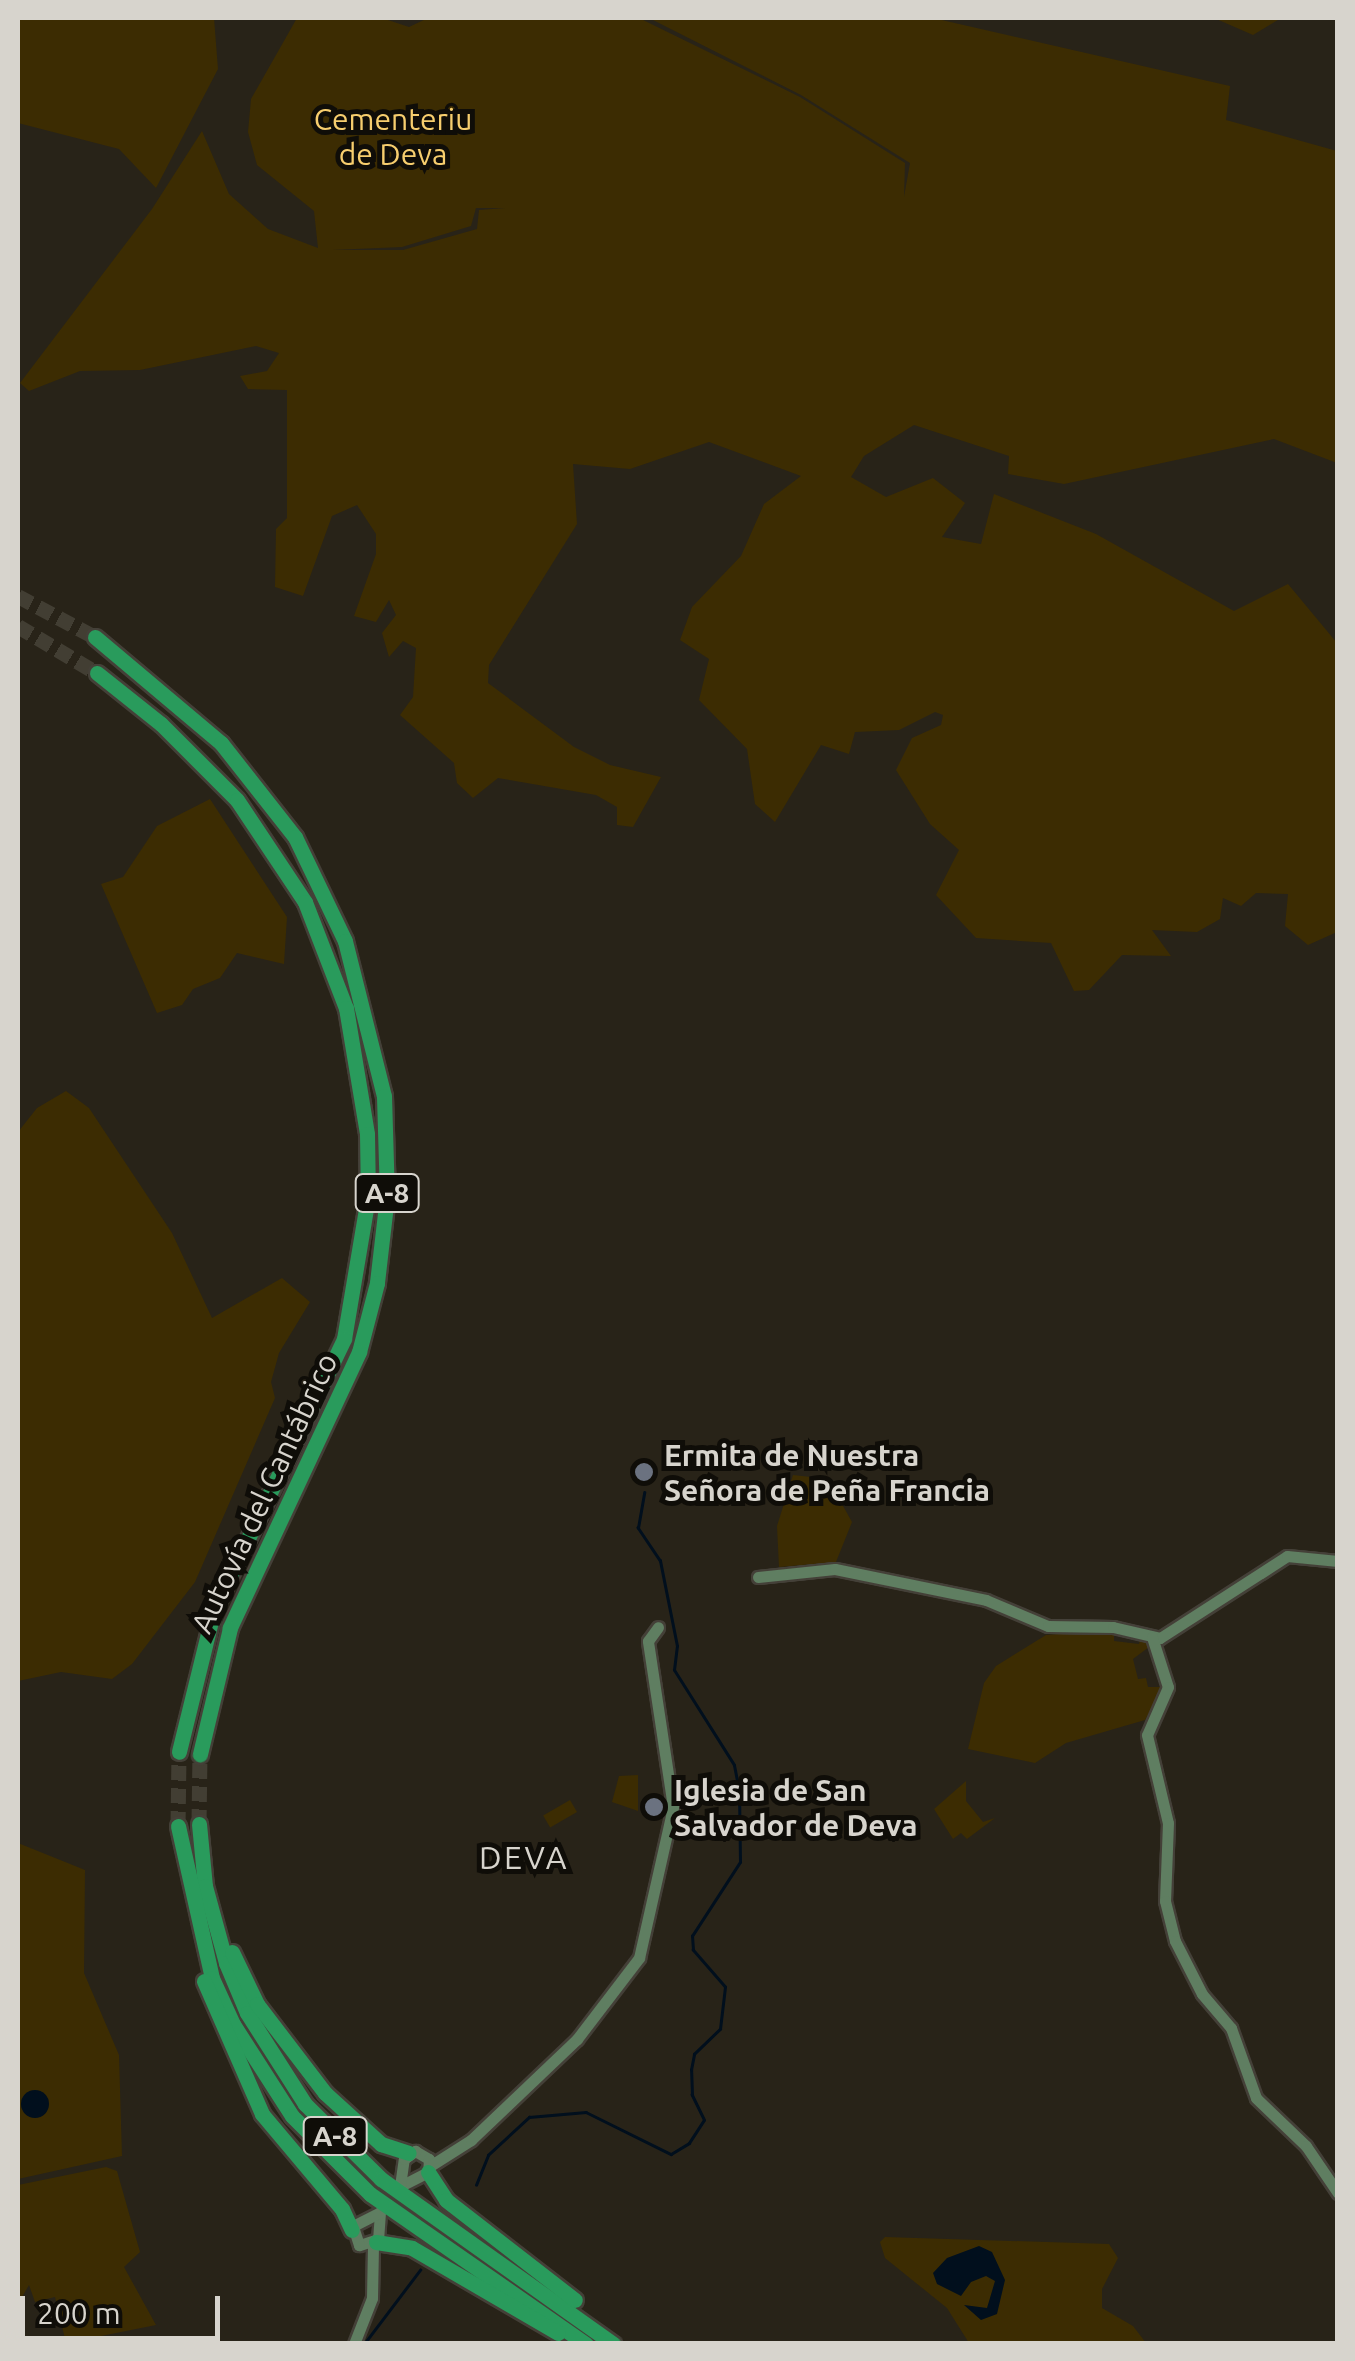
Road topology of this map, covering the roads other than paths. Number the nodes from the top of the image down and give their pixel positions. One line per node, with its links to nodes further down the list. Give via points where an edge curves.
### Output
1 (95, 637): 8 (highway, Autovía del Cantábrico / A-8, via 221,742 295,837 350,955 384,1096 387,1196 377,1284 358,1352 230,1628)
2 (97, 673): 7 (highway, Autovía del Cantábrico / A-8, via 162,724 237,800 305,902 346,1008 368,1134 368,1197 344,1339 214,1609)
3 (1338, 1560): 6 (street, via 1287,1556 1170,1634)
4 (758, 1577): 6 (street, via 835,1569 986,1600 1048,1626 1113,1627)
5 (658, 1627): 9 (street, via 648,1641 673,1807 639,1958 577,2039 450,2154)
6 (1152, 1636): 10 (street, via 1168,1687 1148,1736 1166,1810 1165,1901 1174,1941 1202,1994 1231,2028 1256,2098 1306,2146)
7 (179, 1752)
8 (200, 1754)
9 (419, 2165): 15 (highway, A-8, via 356,2124 256,2004 220,1923 199,1824 204,1886 226,1963 246,2013 305,2104 381,2178); 16 (highway, via 446,2200 544,2273)
10 (1338, 2193)
11 (368, 2234): 12 (street, via 372,2298); 13 (highway, via 412,2248); 14 (highway, A-8, via 262,2114 220,2030 191,1939 180,1833 212,1978 232,2024 292,2116 370,2194)
12 (354, 2344)
13 (574, 2344)
14 (586, 2344)
15 (613, 2344)
16 (622, 2344)

